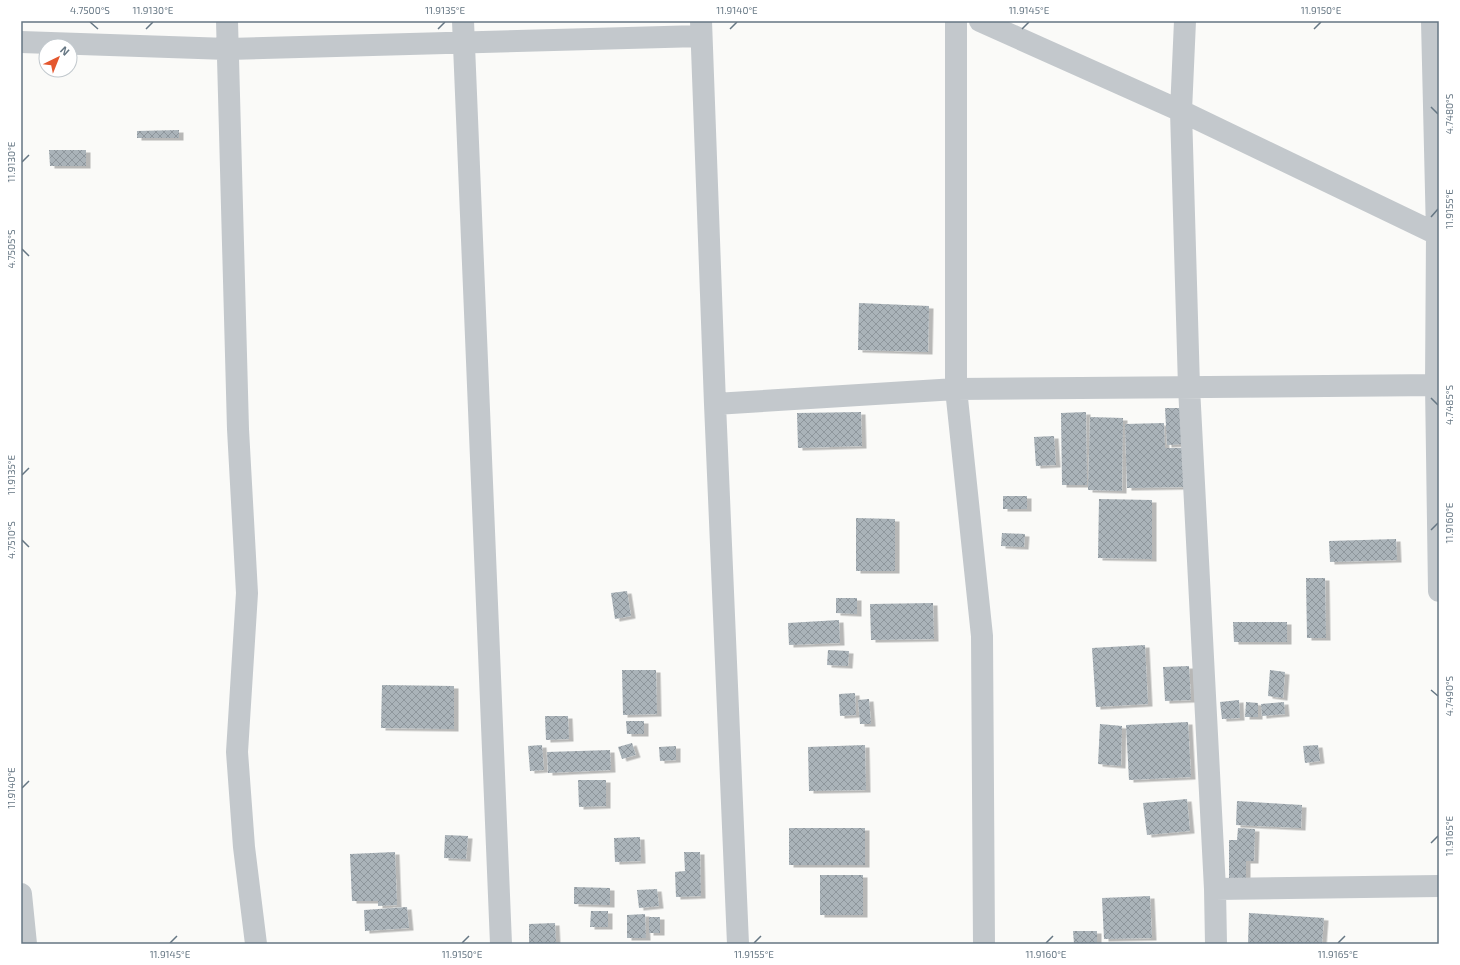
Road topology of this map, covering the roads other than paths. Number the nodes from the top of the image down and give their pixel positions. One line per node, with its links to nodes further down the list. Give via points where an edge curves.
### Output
1 (227, 21): 10 (street)
2 (463, 21): 9 (street)
3 (956, 21): 15 (street)
4 (980, 21): 11 (street)
5 (1185, 21): 11 (street)
6 (1432, 21): 12 (street)
7 (701, 29): 9 (street); 16 (street)
8 (21, 42): 10 (street)
9 (463, 44): 10 (street); 23 (street)
10 (228, 49): 22 (street, via 238,429 247,593 237,752 244,847)
11 (1181, 111): 12 (street); 14 (street)
12 (1438, 234): 13 (street)
13 (1438, 385): 14 (street); 17 (street)
14 (1189, 386): 15 (street); 19 (street)
15 (956, 389): 16 (street); 25 (street, via 982,636)
16 (715, 404): 24 (street)
17 (1439, 590)
18 (1439, 886): 19 (street)
19 (1215, 889): 26 (street)
20 (21, 894): 21 (street)
21 (26, 944)
22 (256, 944)
23 (501, 944)
24 (738, 944)
25 (984, 944)
26 (1216, 944)

